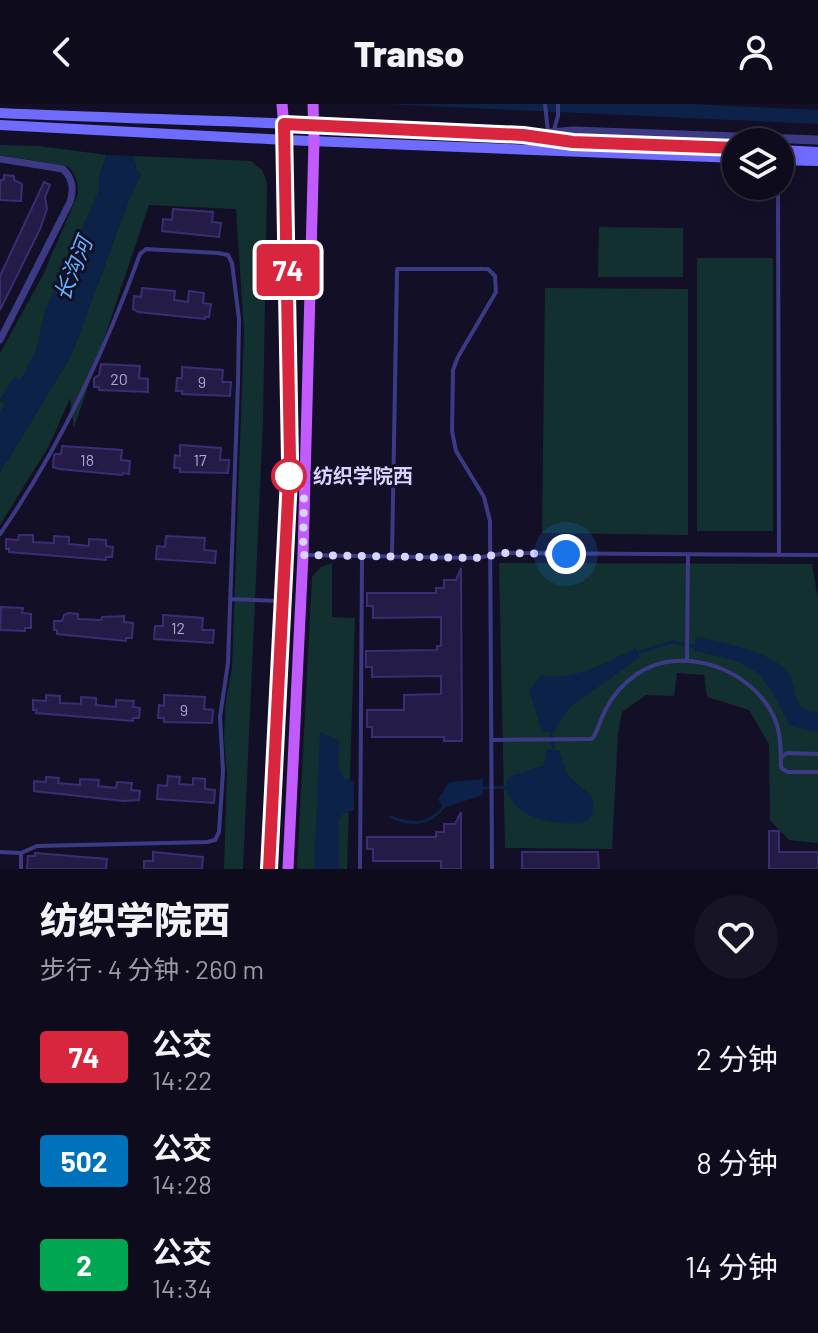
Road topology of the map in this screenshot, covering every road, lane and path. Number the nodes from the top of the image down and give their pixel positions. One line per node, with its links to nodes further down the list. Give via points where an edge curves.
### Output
1 (282, 104): 7 (main road)
2 (290, 104): 7 (lane)
3 (310, 104): 9 (main road)
4 (545, 104): 10 (lane)
5 (558, 104): 10 (lane)
6 (0, 113): 7 (main road)
7 (284, 124): 9 (main road); 11 (main road)
8 (0, 125): 11 (main road)
9 (313, 125): 10 (main road); 13 (main road)
10 (551, 135): 12 (street); 14 (main road)
11 (286, 140): 13 (main road); 32 (main road, via 290,459)
12 (818, 140)
13 (314, 141): 17 (main road); 24 (main road)
14 (722, 147)
15 (794, 151): 16 (main road)
16 (818, 152)
17 (722, 157)
18 (0, 159): 22 (street, via 63,169 73,191)
19 (794, 160): 20 (main road)
20 (818, 161)
21 (778, 200): 27 (lane)
22 (0, 340)
23 (0, 534): 31 (lane, via 86,383 140,254 146,249 228,255 239,319)
24 (303, 555): 29 (lane); 42 (main road)
25 (491, 555): 26 (lane); 30 (lane); 30 (lane, via 484,497 456,451 453,370 498,284 488,269 397,269); 34 (lane)
26 (688, 555): 27 (lane); 33 (lane)
27 (779, 555): 28 (lane)
28 (818, 555)
29 (362, 556): 30 (lane); 43 (lane)
30 (392, 556)
31 (230, 599): 32 (lane); 39 (lane, via 220,717 222,807 215,840 37,846)
32 (283, 601): 41 (main road)
33 (687, 661): 34 (lane, via 638,673 606,708 592,739); 36 (lane, via 715,665 759,696 772,713)
34 (492, 740): 44 (lane)
35 (818, 754): 36 (lane, via 787,753)
36 (781, 758): 37 (lane, via 781,768 788,772)
37 (818, 772)
38 (0, 852): 39 (lane)
39 (21, 853): 40 (lane)
40 (21, 869)
41 (269, 869)
42 (288, 869)
43 (360, 869)
44 (492, 869)

